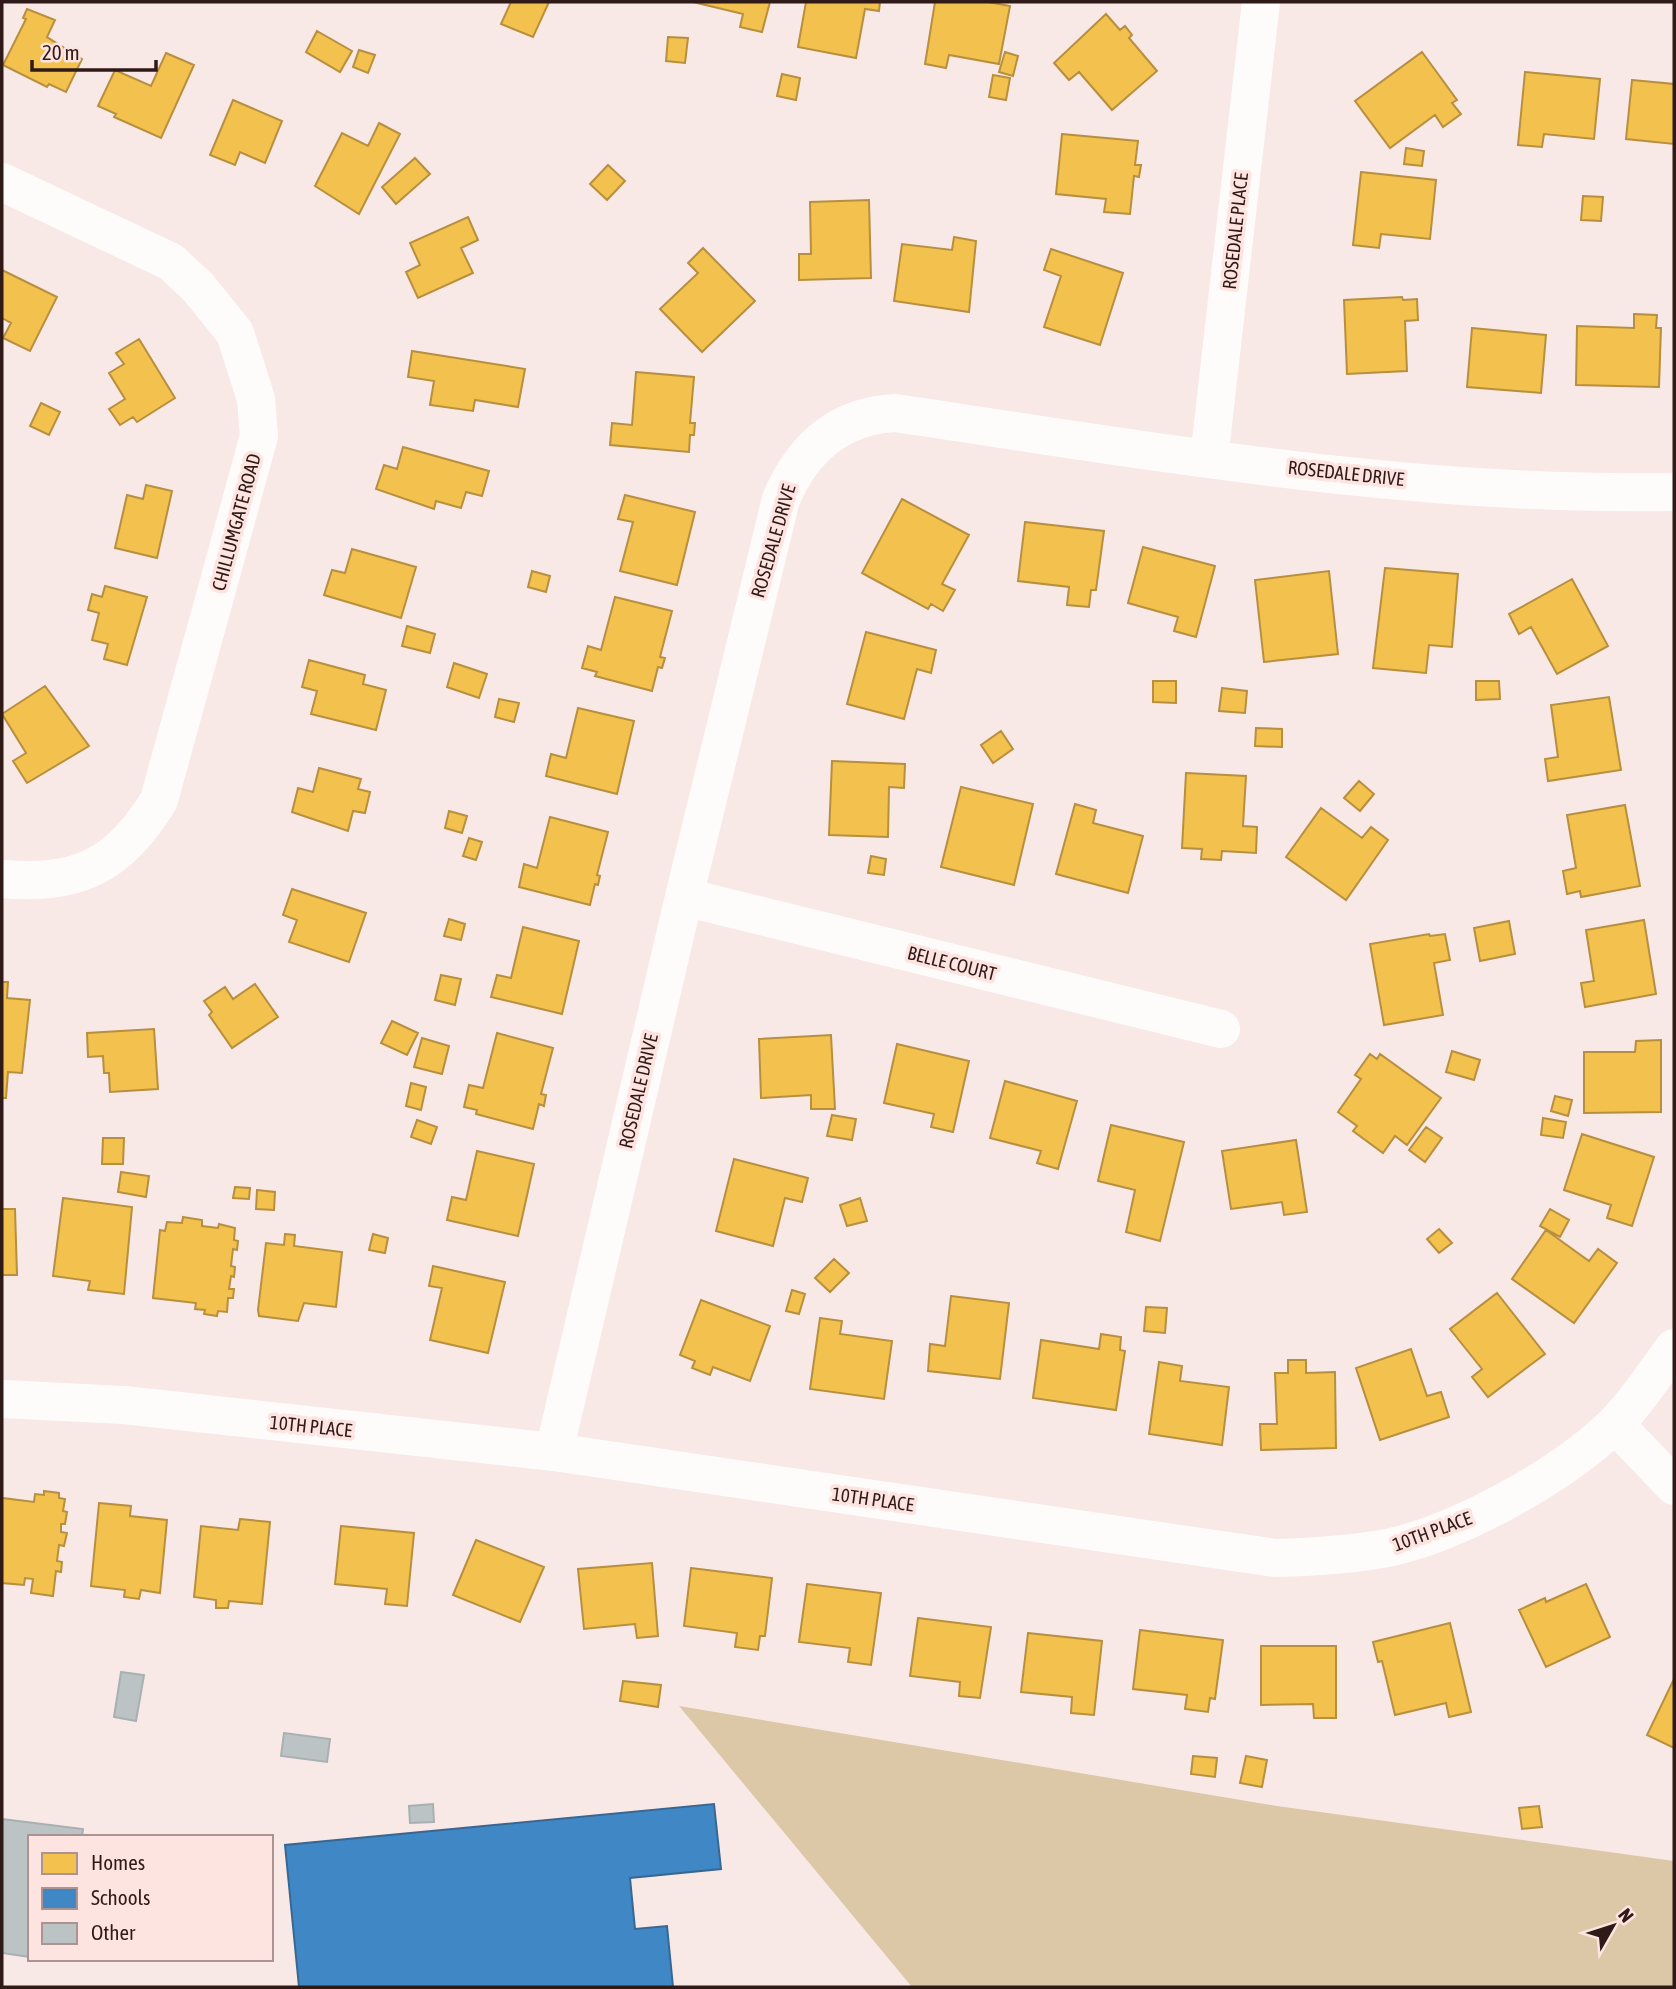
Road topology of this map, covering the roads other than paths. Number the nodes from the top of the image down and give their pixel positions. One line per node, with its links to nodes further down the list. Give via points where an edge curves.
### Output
1 (1261, 2): 3 (street, ROSEDALE PLACE)
2 (2, 183): 5 (street, CHILLUMGATE ROAD, via 171,262 198,287 235,333 256,399 259,436 159,800 140,831 118,853 87,872 54,879)
3 (1209, 459): 4 (street, ROSEDALE DRIVE, via 1575,493); 6 (street, ROSEDALE DRIVE, via 895,413 871,414 826,435 790,477 781,499)
4 (1674, 492)
5 (2, 879)
6 (684, 897): 7 (street, BELLE COURT); 11 (street, ROSEDALE DRIVE)
7 (1221, 1029)
8 (1674, 1348): 10 (street, 10TH PLACE)
9 (2, 1399): 11 (street, 10TH PLACE, via 124,1405)
10 (1615, 1424): 11 (street, 10TH PLACE, via 1563,1466 1492,1508 1440,1530 1377,1550 1275,1558); 12 (street)
11 (554, 1452)
12 (1674, 1486)

